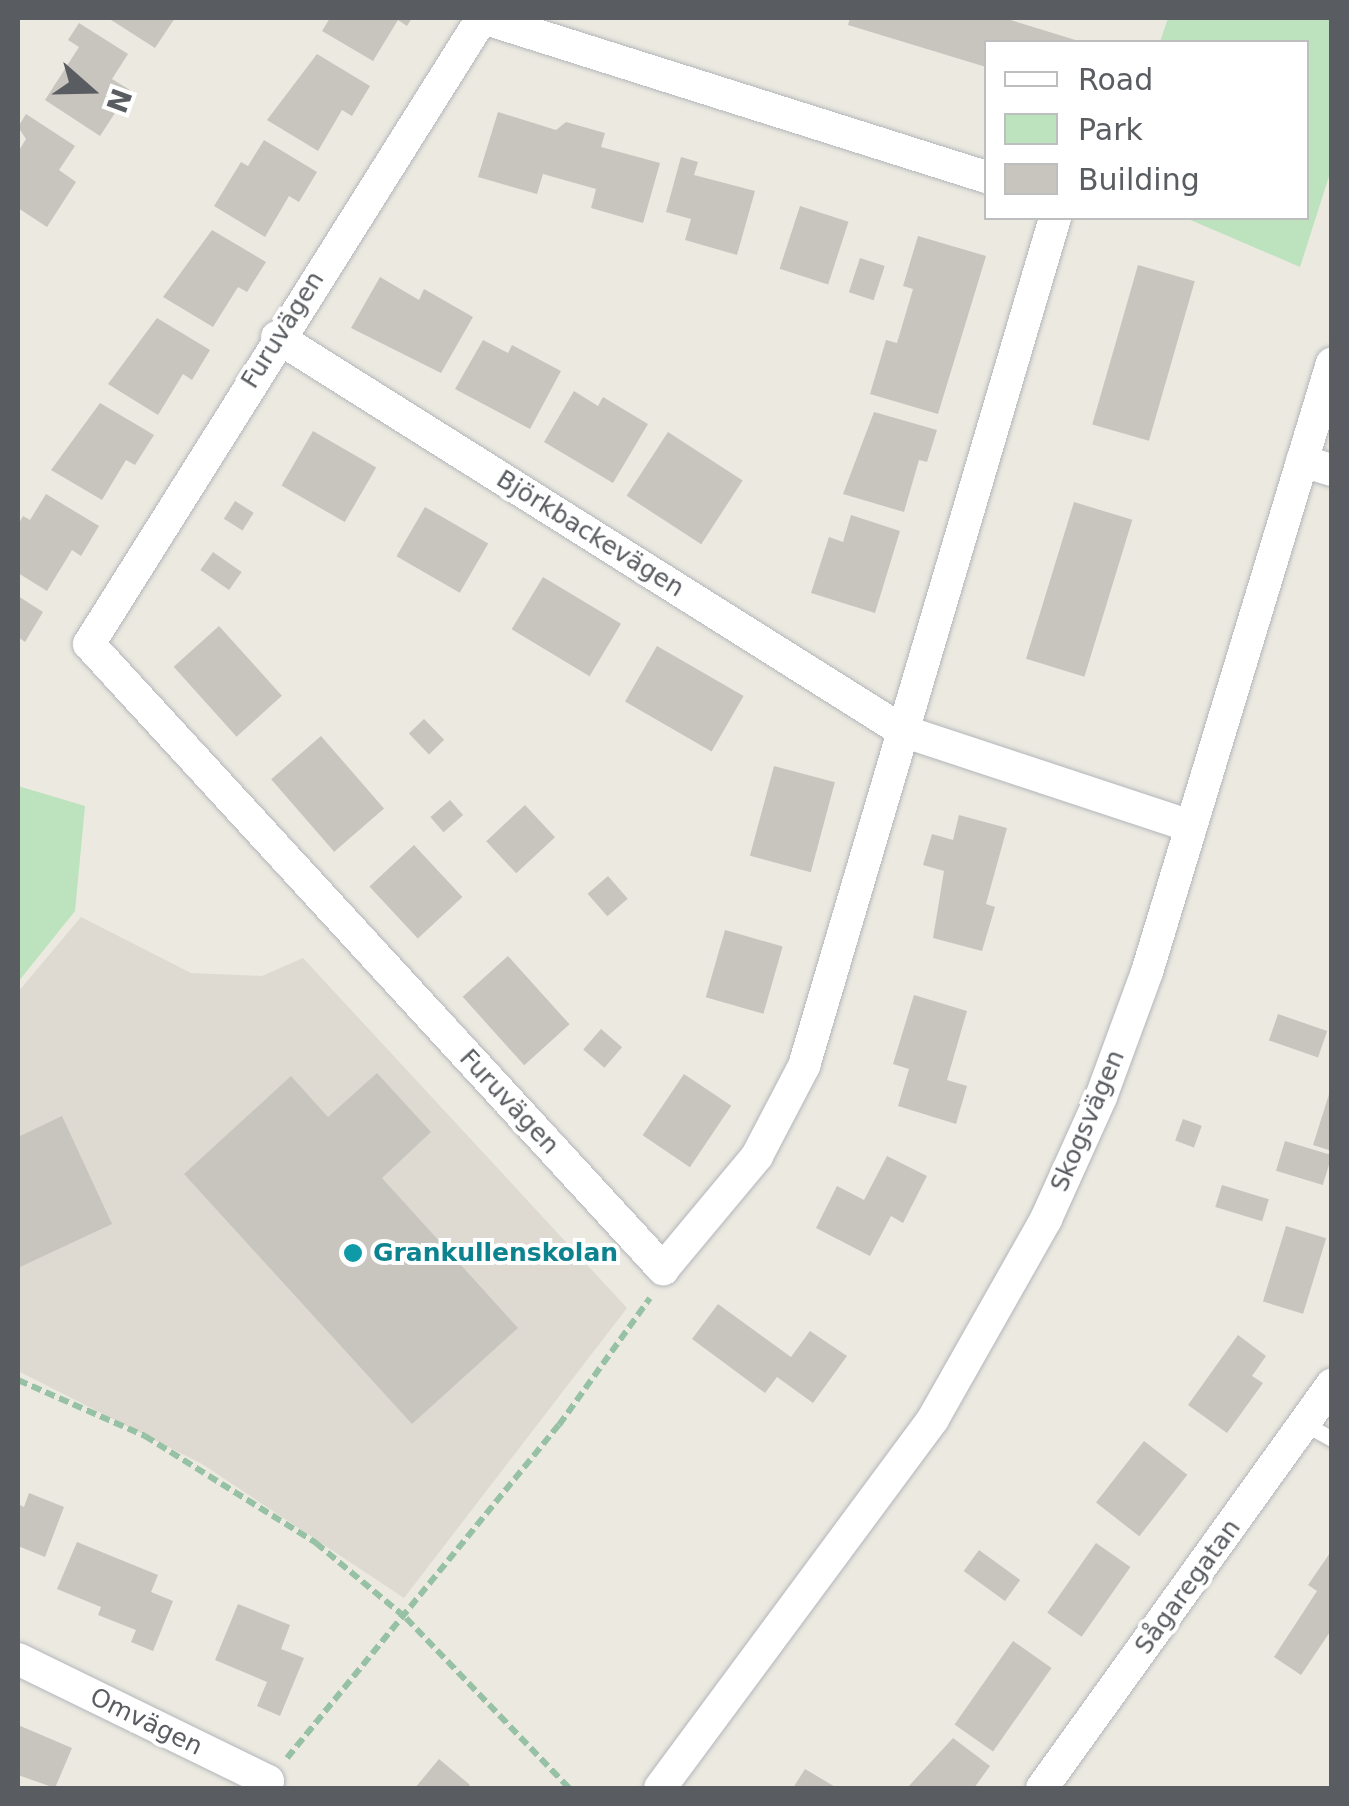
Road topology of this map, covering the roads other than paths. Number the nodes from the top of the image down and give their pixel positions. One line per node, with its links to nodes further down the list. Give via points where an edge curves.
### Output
1 (482, 18): 2 (street, Furuvägen); 4 (street, Furuvägen)
2 (984, 176)
3 (1054, 220): 7 (street)
4 (277, 338): 7 (street, Björkbackevägen); 7 (street, Furuvägen, via 89,644 663,1269 757,1156 792,1094)
5 (1332, 364): 6 (street, Skogsvägen)
6 (1317, 466): 8 (street, Skogsvägen)
7 (904, 731): 8 (street, Björkbackevägen)
8 (1188, 825): 13 (street, Skogsvägen, via 1147,972 1102,1098 1010,1287 895,1474)
9 (1332, 1384): 10 (street, Sågaregatan)
10 (1318, 1431): 14 (street, Sågaregatan)
11 (18, 1659): 12 (street, Omvägen)
12 (267, 1785)
13 (660, 1788)
14 (1042, 1788)

